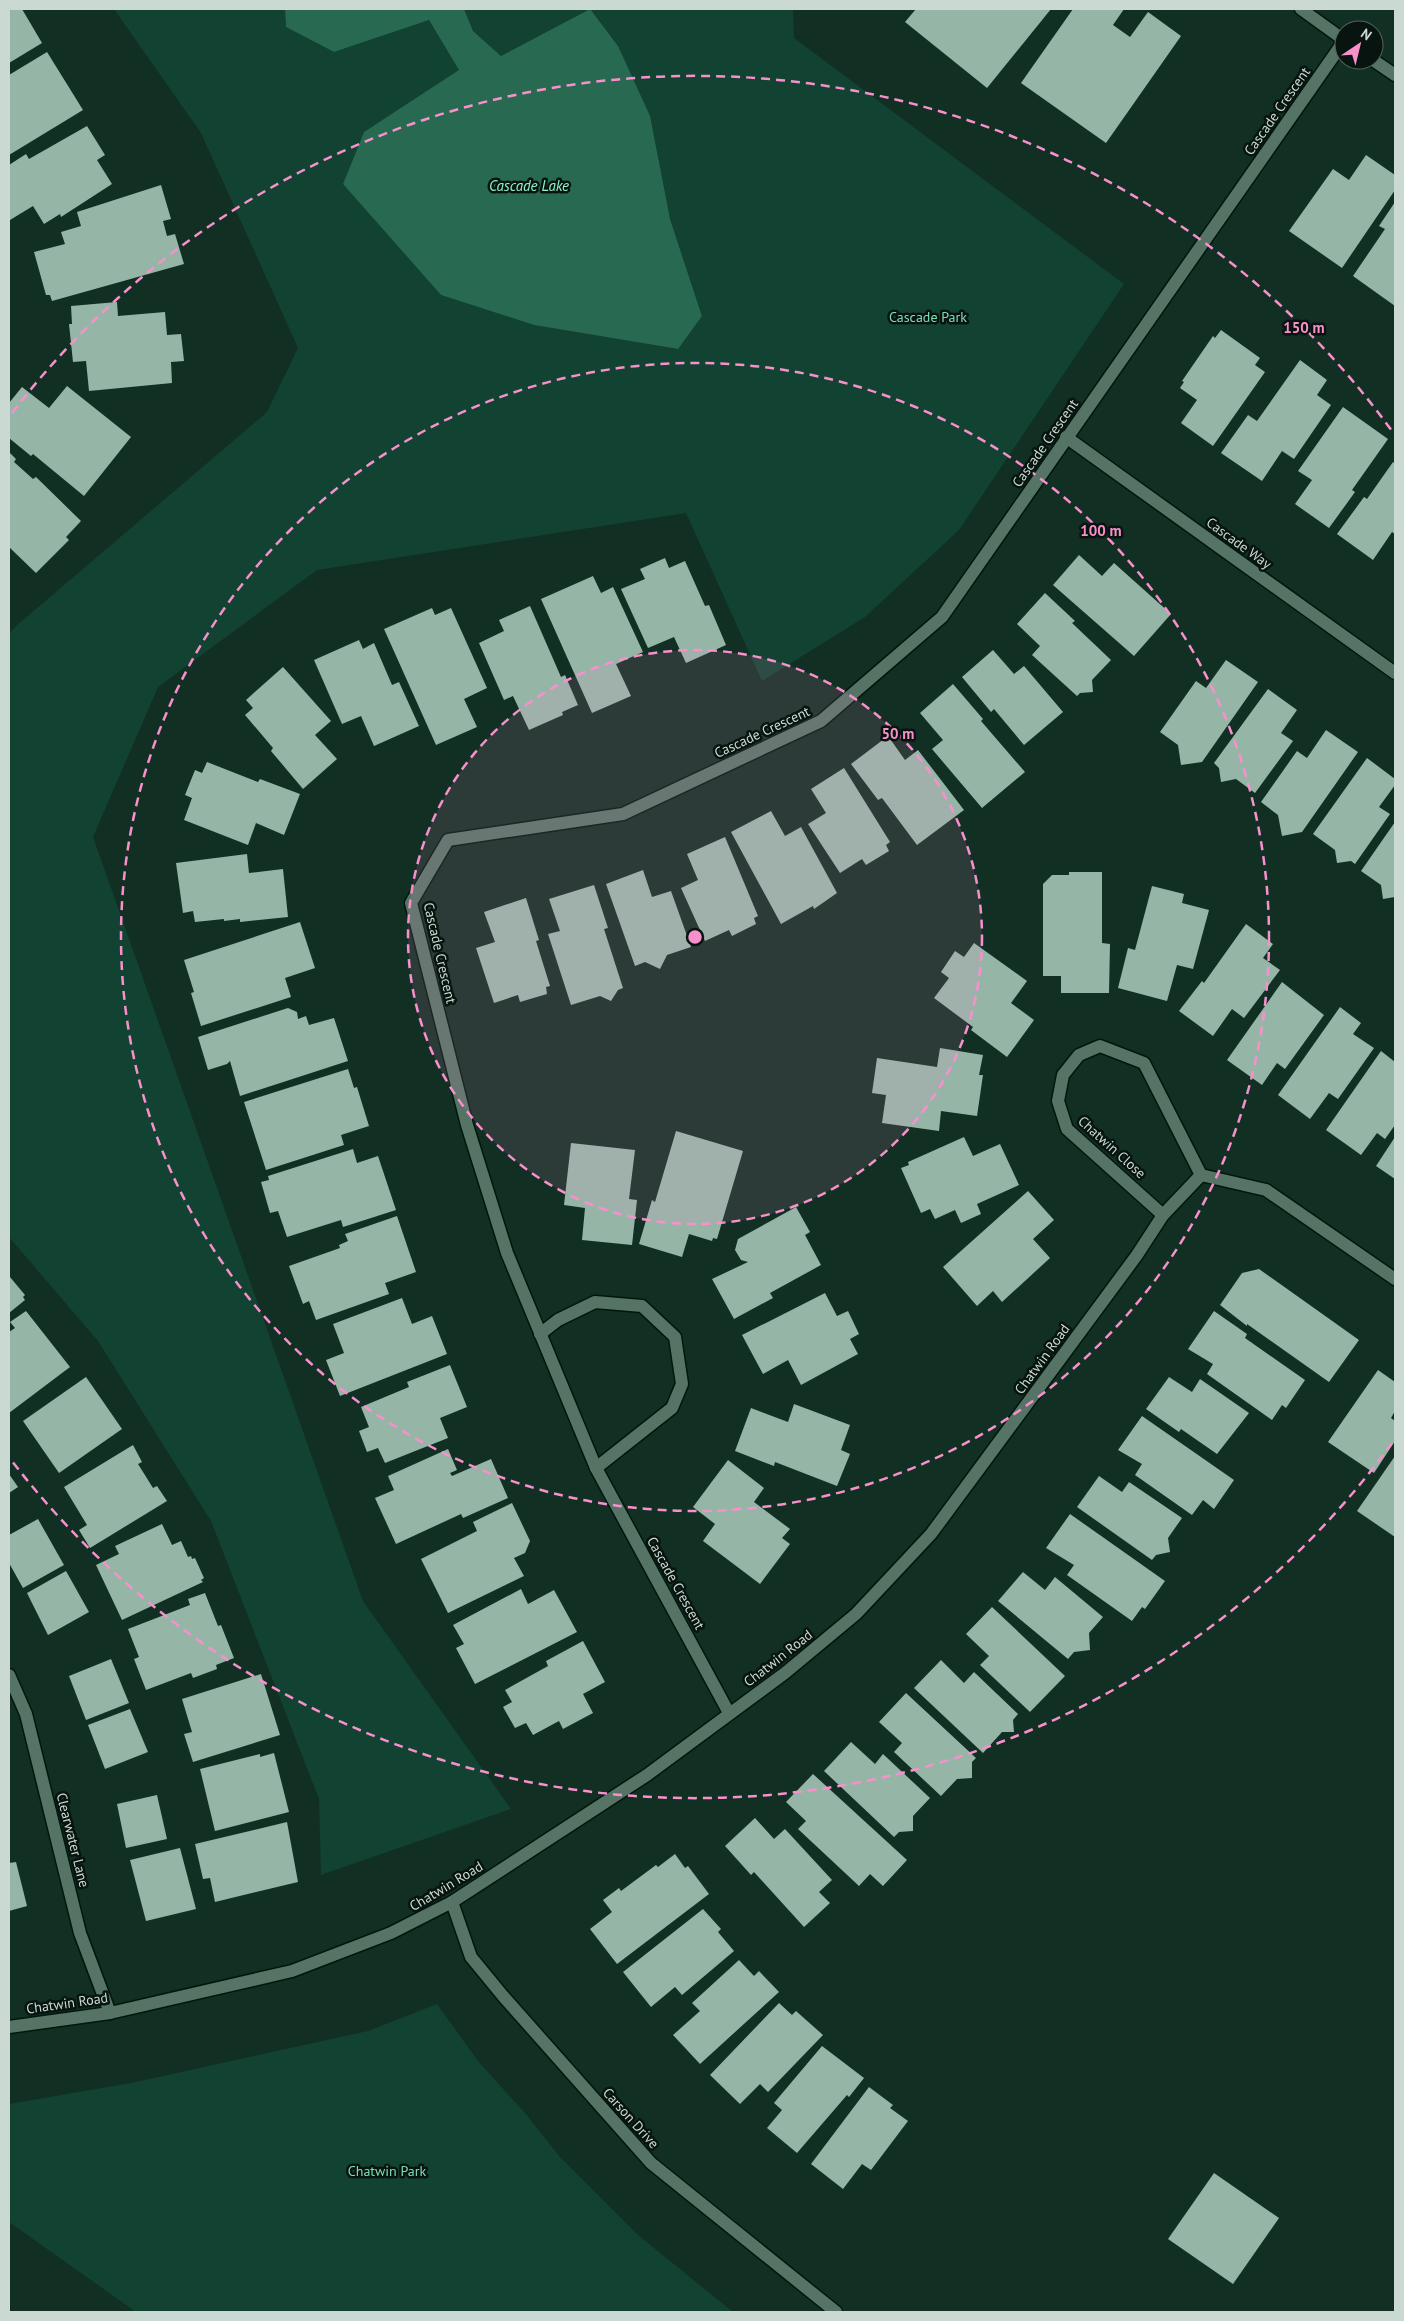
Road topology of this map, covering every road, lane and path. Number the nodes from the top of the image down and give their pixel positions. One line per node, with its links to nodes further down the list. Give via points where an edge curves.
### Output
1 (1301, 9): 2 (street, Cascade Crescent)
2 (1334, 33)
3 (1334, 54): 6 (street, Cascade Crescent)
4 (1384, 67): 5 (street)
5 (1395, 75)
6 (1066, 437): 7 (street, Cascade Way); 11 (street, Cascade Crescent, via 942,618 821,721 623,814 448,840 411,902 467,1125 507,1254)
7 (1395, 673)
8 (1201, 1175): 9 (street, Chatwin Road); 9 (street, Chatwin Close, via 1144,1063 1100,1046 1078,1055 1063,1075 1058,1101 1067,1129); 10 (street, via 1266,1190)
9 (1163, 1215): 14 (street, Chatwin Road, via 931,1534 856,1614 785,1673)
10 (1395, 1279)
11 (540, 1334): 12 (street, Cascade Crescent); 12 (street, via 558,1320 595,1302 642,1306 676,1337 682,1384 672,1408)
12 (596, 1468): 14 (street, Cascade Crescent)
13 (9, 1674): 16 (street, Clearwater Lane, via 26,1714 80,1933)
14 (729, 1713): 15 (street, Chatwin Road, via 647,1775)
15 (452, 1902): 16 (street, Chatwin Road, via 391,1933 292,1971); 18 (street, Carson Drive, via 471,1956 651,2163)
16 (110, 2013): 17 (street, Chatwin Road)
17 (9, 2027)
18 (836, 2312)

